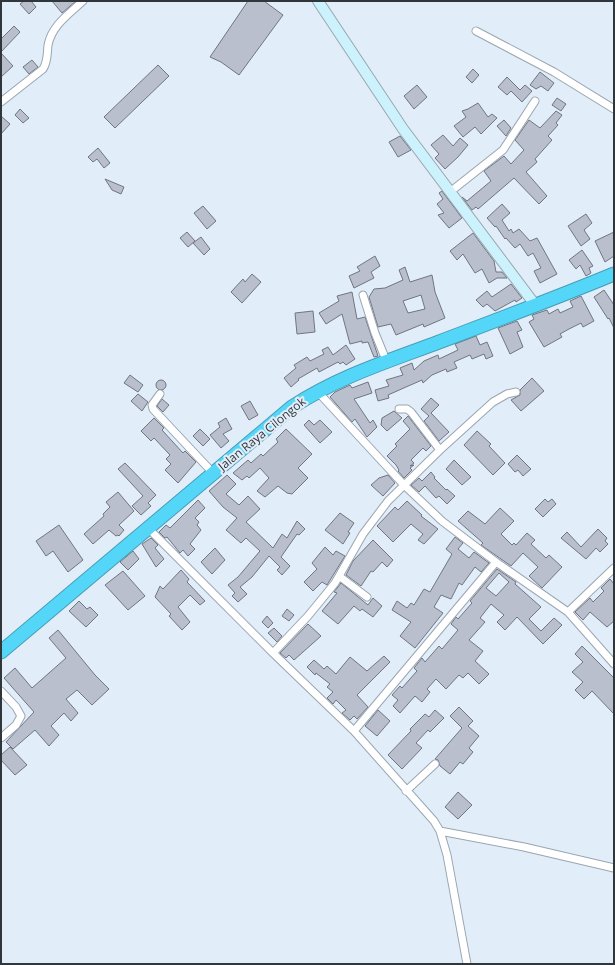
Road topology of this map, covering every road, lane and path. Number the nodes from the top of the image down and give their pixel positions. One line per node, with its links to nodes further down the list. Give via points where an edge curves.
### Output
1 (83, 1): 5 (street, via 52,33 43,69)
2 (318, 1): 7 (street, via 381,97)
3 (476, 31): 6 (street, via 554,72)
4 (535, 101): 7 (street, via 503,150)
5 (1, 102)
6 (614, 109)
7 (450, 192): 10 (street)
8 (614, 274): 10 (highway, Jalan Raya Cilongok)
9 (363, 295): 11 (street)
10 (536, 306): 11 (highway, Jalan Raya Cilongok)
11 (386, 360): 12 (highway, Jalan Raya Cilongok)
12 (316, 391): 17 (highway, Jalan Raya Cilongok, via 292,407); 18 (street)
13 (516, 392): 16 (street, via 497,399)
14 (160, 394): 17 (street, via 152,406 153,409)
15 (399, 408): 16 (street, via 411,412)
16 (440, 450): 18 (street)
17 (214, 473): 19 (highway, Jalan Raya Cilongok)
18 (404, 485): 20 (street, via 442,521); 22 (street, via 374,517)
19 (148, 528): 25 (highway, Jalan Raya Cilongok); 26 (street)
20 (496, 562): 24 (street); 29 (street)
21 (614, 568): 24 (street)
22 (339, 576): 23 (street); 26 (street, via 308,616)
23 (367, 597)
24 (568, 612): 27 (street)
25 (1, 652)
26 (273, 653): 29 (street)
27 (614, 664)
28 (1, 691): 30 (street, via 21,716 16,725)
29 (354, 731): 32 (street)
30 (1, 738)
31 (434, 764): 32 (street)
32 (406, 791): 33 (street)
33 (440, 831): 34 (street); 35 (street, via 447,855)
34 (614, 868)
35 (467, 964)

